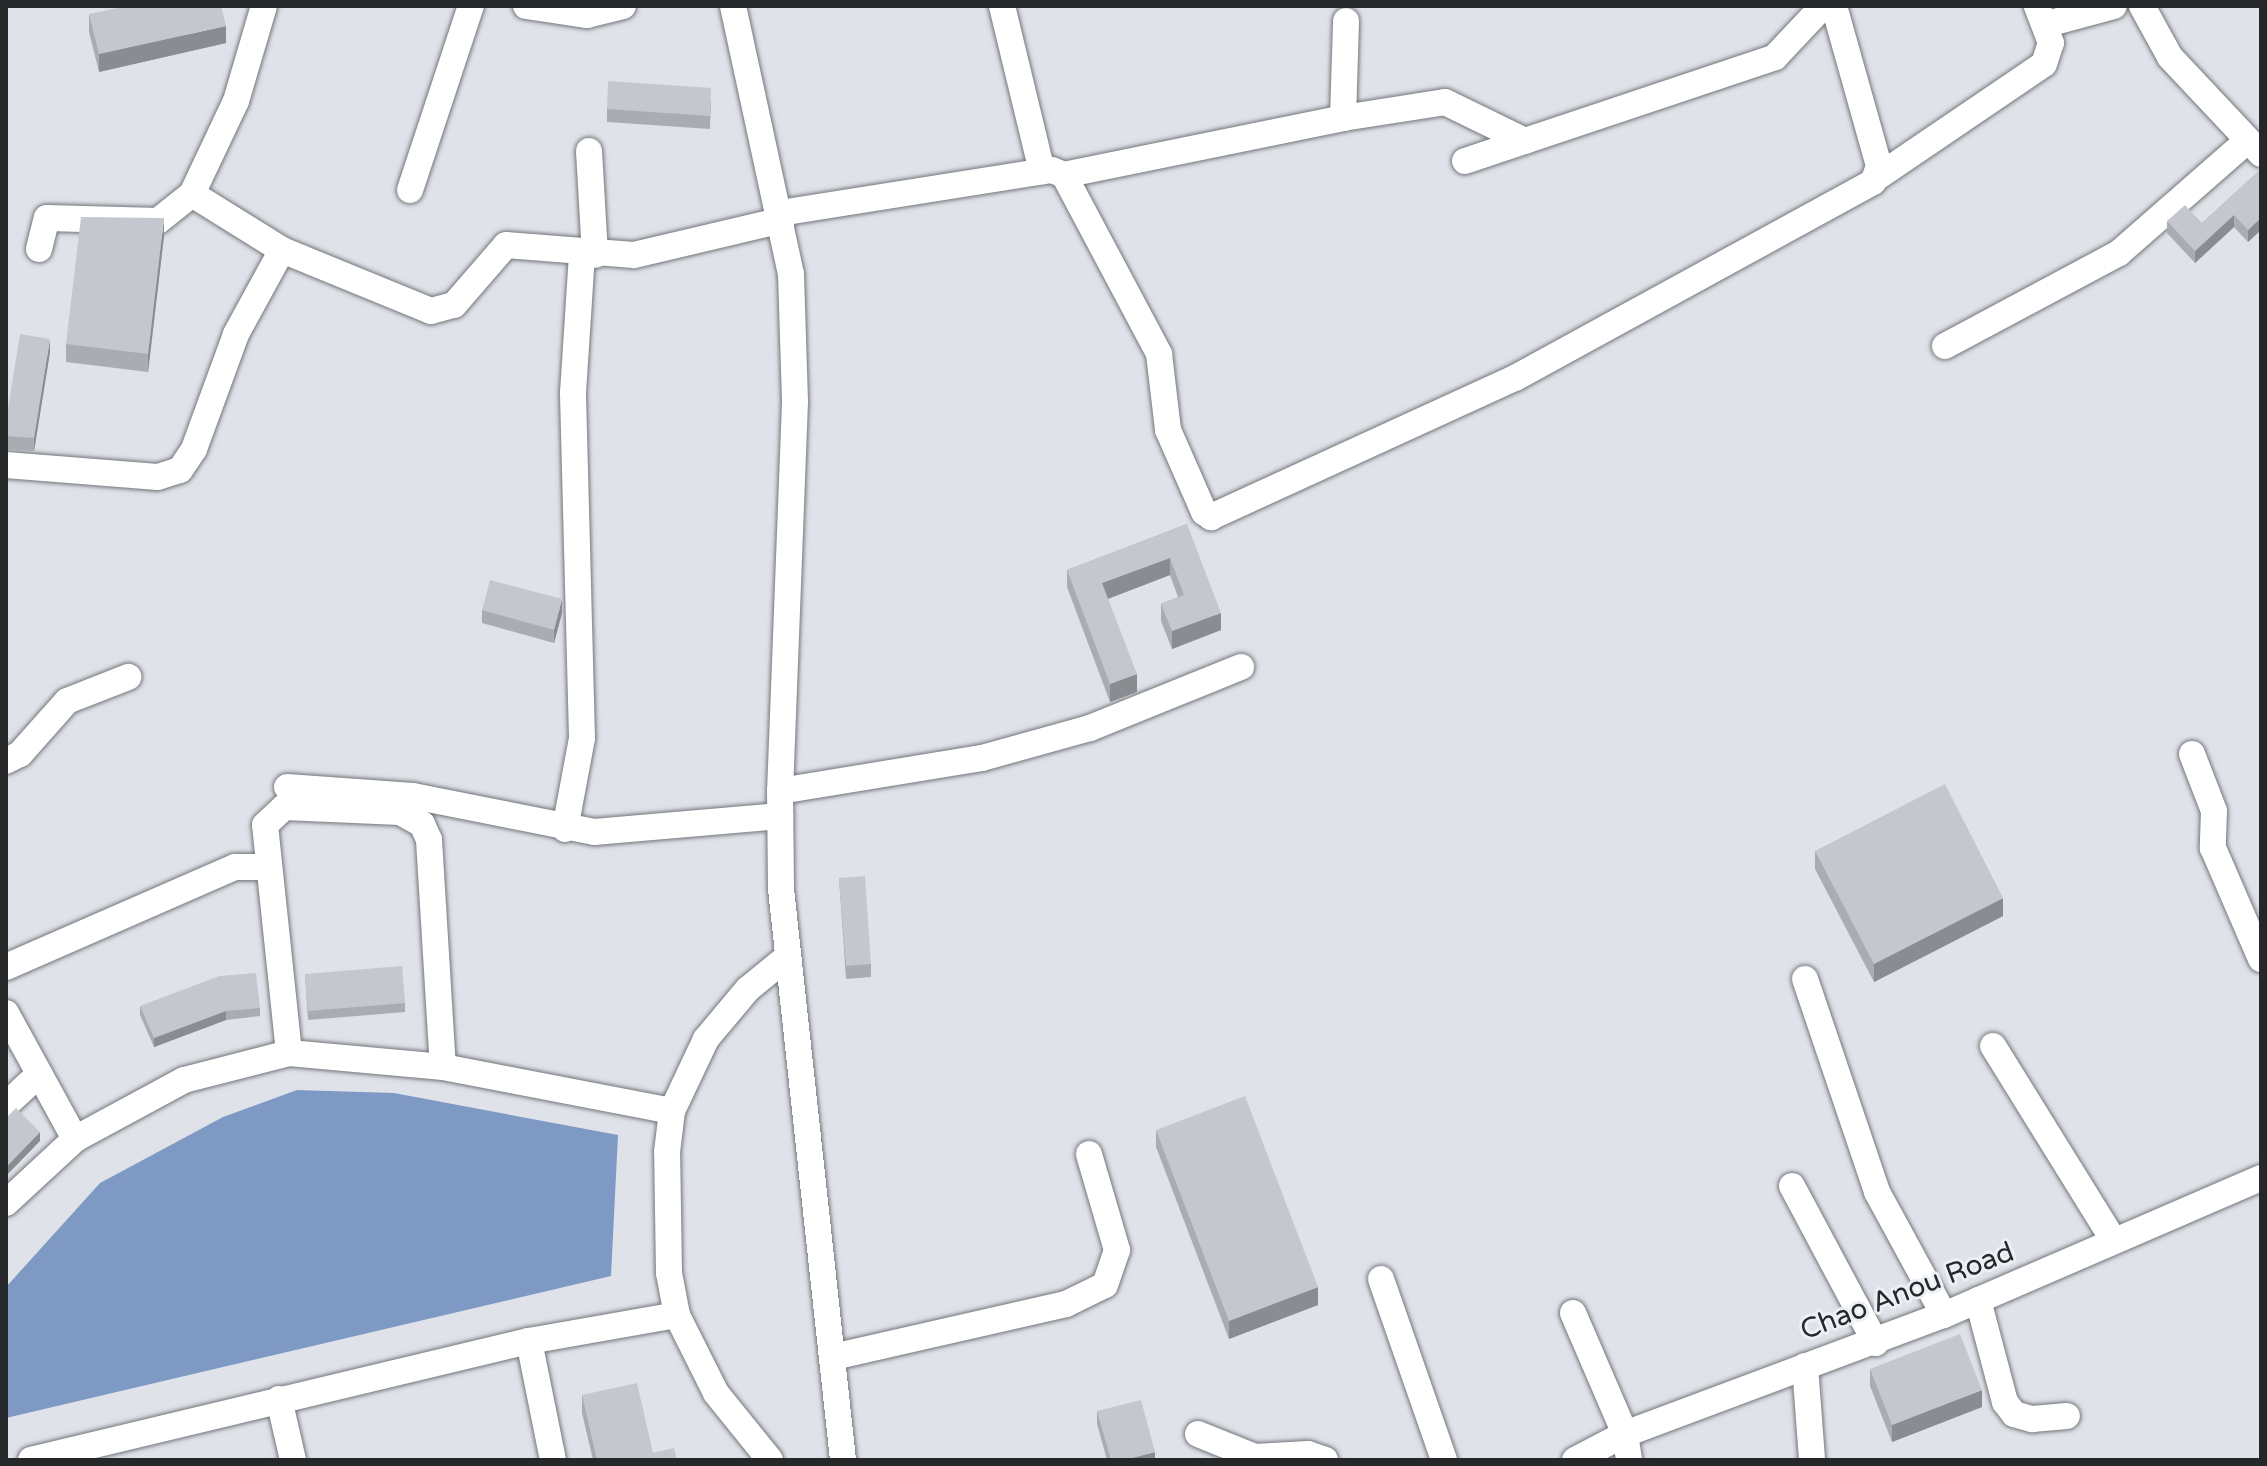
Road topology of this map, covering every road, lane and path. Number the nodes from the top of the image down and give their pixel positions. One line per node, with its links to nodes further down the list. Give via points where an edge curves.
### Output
1 (264, 6): 21 (street, via 236,101)
2 (471, 6): 20 (street)
3 (526, 6): 4 (street, via 587,15)
4 (623, 6)
5 (733, 6): 22 (street)
6 (1002, 6): 18 (street)
7 (1823, 6): 14 (street, via 1775,57)
8 (1834, 6): 19 (street)
9 (2114, 6): 11 (street)
10 (2142, 6): 15 (street, via 2170,57)
11 (2042, 15): 19 (street, via 2052,51 2044,64)
12 (1346, 21): 13 (street)
13 (1343, 118): 14 (street, via 1445,102); 18 (street)
14 (1525, 141): 17 (street)
15 (2254, 148): 26 (street, via 2119,253)
16 (589, 151): 25 (street)
17 (1465, 161)
18 (1053, 173): 19 (street, via 1159,354 1168,430 1204,512 1211,517 1515,378 1857,193); 22 (street)
19 (1879, 176)
20 (410, 190)
21 (192, 194): 23 (street, via 158,221 47,218); 24 (street)
22 (781, 216): 25 (street, via 634,255); 33 (street, via 791,274 795,402)
23 (39, 249)
24 (282, 250): 25 (street, via 431,311 454,305 506,245); 27 (street, via 236,334 194,449 180,470 158,477)
25 (589, 254): 34 (street, via 573,393 582,738)
26 (1945, 346)
27 (6, 465)
28 (1241, 667): 33 (street, via 1090,728)
29 (128, 677): 31 (street, via 67,701 20,754)
30 (2192, 754): 37 (street, via 2214,811 2213,848)
31 (6, 761)
32 (287, 787): 34 (street, via 413,796)
33 (780, 803): 34 (street, via 594,832); 36 (street)
34 (565, 829)
35 (267, 867): 38 (street, via 235,867); 42 (street); 43 (street, via 265,825 284,807 400,812 422,824 429,840)
36 (786, 958): 46 (street, via 722,1016); 60 (street)
37 (2261, 959)
38 (6, 967)
39 (1805, 979): 57 (street, via 1877,1192)
40 (6, 1013): 44 (street)
41 (1993, 1046): 52 (street)
42 (289, 1053): 43 (street); 47 (street, via 184,1080)
43 (443, 1067): 46 (street)
44 (39, 1074): 45 (street); 47 (street)
45 (6, 1105)
46 (672, 1111): 56 (street, via 667,1152 669,1273)
47 (75, 1139): 51 (street)
48 (1089, 1154): 60 (street, via 1117,1250 1105,1285 1066,1304)
49 (2261, 1178): 52 (street, Chao Anou Road)
50 (1792, 1186): 59 (street)
51 (6, 1203)
52 (2114, 1241): 54 (street, Chao Anou Road)
53 (1381, 1279): 73 (street)
54 (1978, 1300): 57 (street, Chao Anou Road); 63 (street, via 2005,1402 2014,1414 2032,1419)
55 (1573, 1313): 65 (street)
56 (677, 1315): 58 (street); 70 (street, via 716,1393)
57 (1944, 1315): 59 (street, Chao Anou Road)
58 (529, 1341): 62 (street); 69 (street)
59 (1876, 1343): 61 (street, Chao Anou Road)
60 (833, 1357): 71 (street)
61 (1805, 1366): 65 (street, Chao Anou Road); 75 (street)
62 (279, 1399): 66 (street); 68 (street)
63 (2067, 1416)
64 (1198, 1434): 72 (street, via 1255,1457 1308,1454)
65 (1627, 1447): 74 (street, Chao Anou Road)
66 (122, 1449): 67 (street)
67 (31, 1460)
68 (293, 1460)
69 (553, 1460)
70 (770, 1460)
71 (843, 1460)
72 (1325, 1460)
73 (1444, 1460)
74 (1575, 1460)
75 (1812, 1460)

